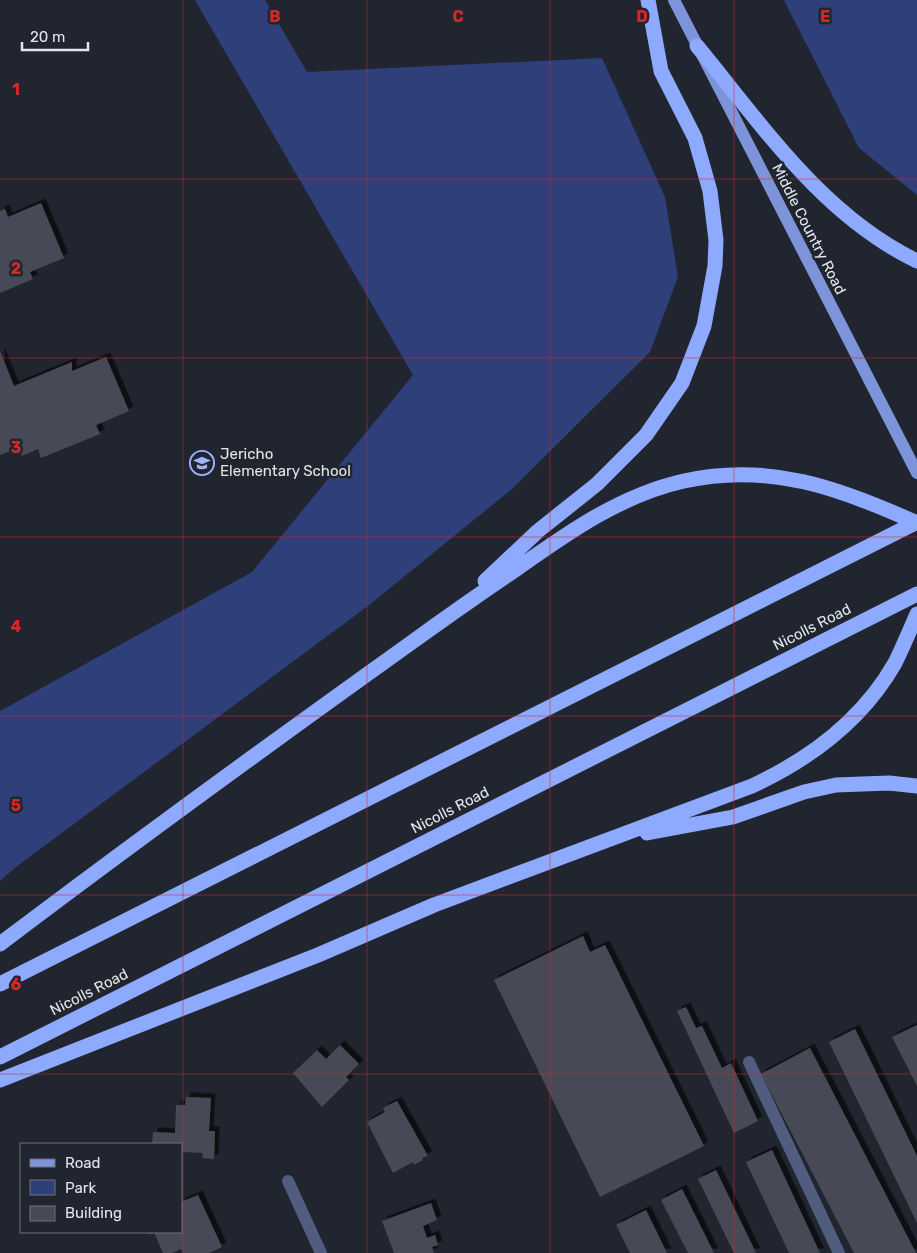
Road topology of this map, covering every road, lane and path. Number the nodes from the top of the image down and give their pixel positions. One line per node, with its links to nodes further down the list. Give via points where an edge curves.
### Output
1 (648, 0): 9 (highway, via 661,72 694,138 710,191 716,232 715,266 704,326 682,383 646,435 597,484 538,531)
2 (674, 0): 3 (main road, Middle Country Road)
3 (697, 46): 4 (highway, via 813,185 858,227); 5 (main road, Middle Country Road)
4 (917, 261)
5 (917, 473)
6 (917, 523): 9 (highway, via 847,493 795,479 742,475 686,480 658,487 605,511); 13 (highway)
7 (917, 594): 14 (highway, Nicolls Road)
8 (917, 614): 11 (highway, via 895,663 867,702 849,722 800,761 752,786)
9 (445, 618): 12 (highway, via 200,794)
10 (917, 786): 11 (highway, via 890,783 836,785 733,817)
11 (606, 841): 16 (highway, via 434,905 318,955)
12 (0, 944)
13 (0, 984)
14 (0, 1057)
15 (749, 1062): 19 (street)
16 (0, 1080)
17 (288, 1182): 18 (street)
18 (321, 1253)
19 (839, 1253)

